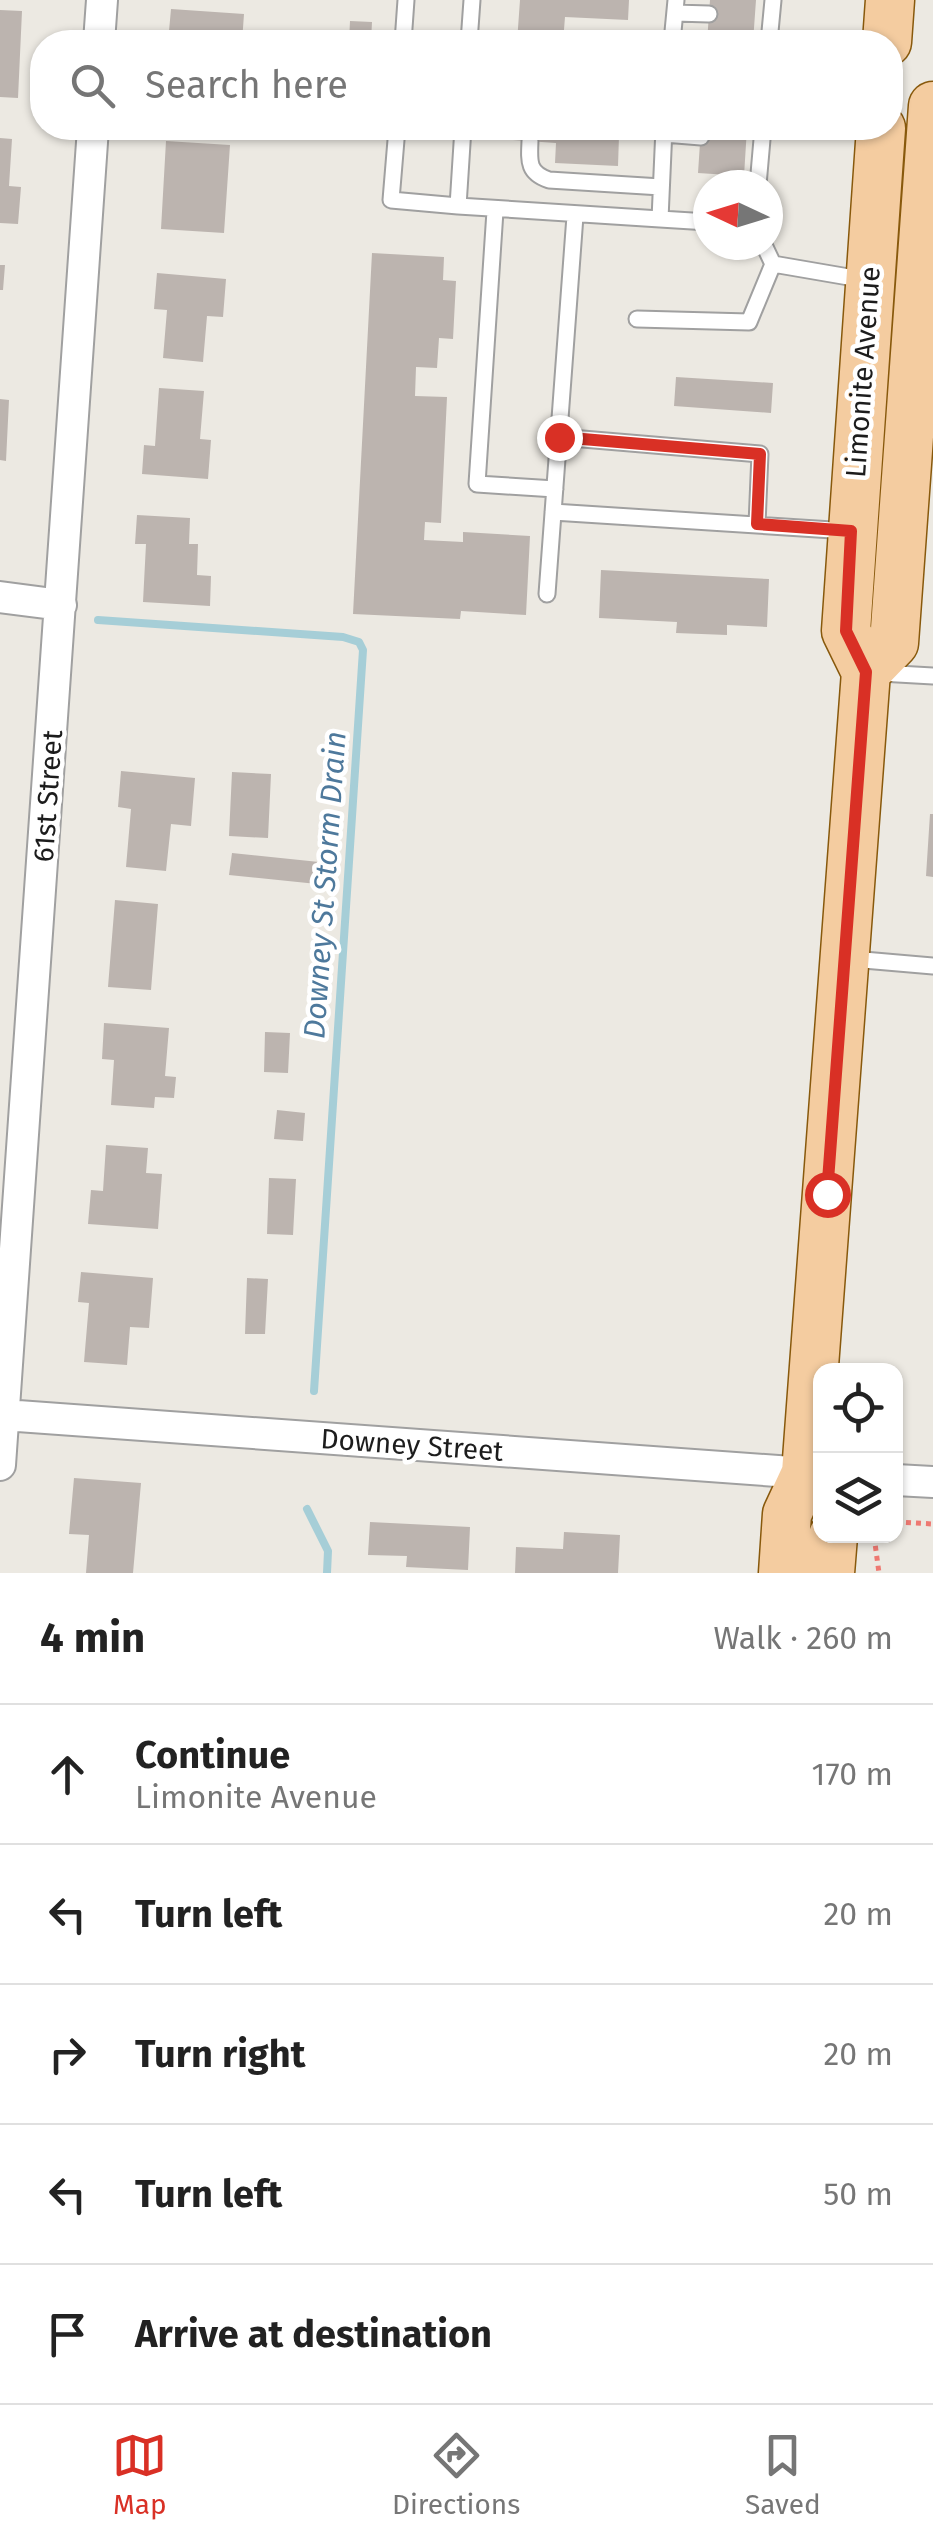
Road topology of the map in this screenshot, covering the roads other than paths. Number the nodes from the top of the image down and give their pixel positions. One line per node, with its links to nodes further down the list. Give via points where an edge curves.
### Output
1 (102, 0): 8 (street)
2 (406, 0): 9 (lane)
3 (472, 0): 10 (lane)
4 (773, 0): 11 (lane, via 763,18)
5 (890, 0): 12 (main road)
6 (676, 6): 7 (lane)
7 (709, 14)
8 (100, 30)
9 (404, 30)
10 (470, 30)
11 (766, 30)
12 (888, 30)
13 (933, 106): 31 (main road, Limonite Avenue)
14 (92, 140): 40 (street, 61st Street)
15 (395, 140): 23 (lane, via 392,200)
16 (462, 140): 23 (lane)
17 (664, 140): 22 (lane)
18 (757, 140): 21 (lane)
19 (880, 140): 30 (main road, Limonite Avenue)
20 (530, 142): 22 (lane, via 528,164 536,176)
21 (758, 170)
22 (662, 186): 26 (lane)
23 (458, 206): 24 (lane)
24 (495, 211): 25 (lane); 34 (lane, via 477,484)
25 (574, 216): 26 (lane); 33 (lane)
26 (660, 219): 27 (lane)
27 (693, 221)
28 (772, 260): 29 (lane)
29 (774, 264): 30 (lane); 32 (lane, via 749,322)
30 (870, 281): 31 (street); 37 (main road, Limonite Avenue)
31 (926, 286): 41 (main road, Limonite Avenue, via 894,643)
32 (637, 319)
33 (559, 437): 34 (lane); 36 (lane, via 760,454)
34 (554, 489): 35 (lane)
35 (552, 512): 36 (lane); 38 (lane)
36 (757, 524): 37 (lane)
37 (851, 531): 41 (main road, Limonite Avenue, via 846,631)
38 (547, 594)
39 (0, 597): 40 (street)
40 (61, 605): 45 (street, 61st Street)
41 (866, 672): 42 (lane); 43 (main road, Limonite Avenue)
42 (933, 676)
43 (844, 958): 44 (lane); 47 (main road, Limonite Avenue)
44 (933, 966)
45 (12, 1158): 46 (street, 61st Street)
46 (4, 1416): 48 (street, 61st Street); 50 (street, Downey Street)
47 (817, 1453)
48 (0, 1465)
49 (903, 1480): 51 (street)
50 (813, 1481)
51 (933, 1482)
52 (813, 1485): 54 (main road, Limonite Avenue, via 788,1514)
53 (832, 1543): 55 (main road)
54 (782, 1573)
55 (830, 1573)

